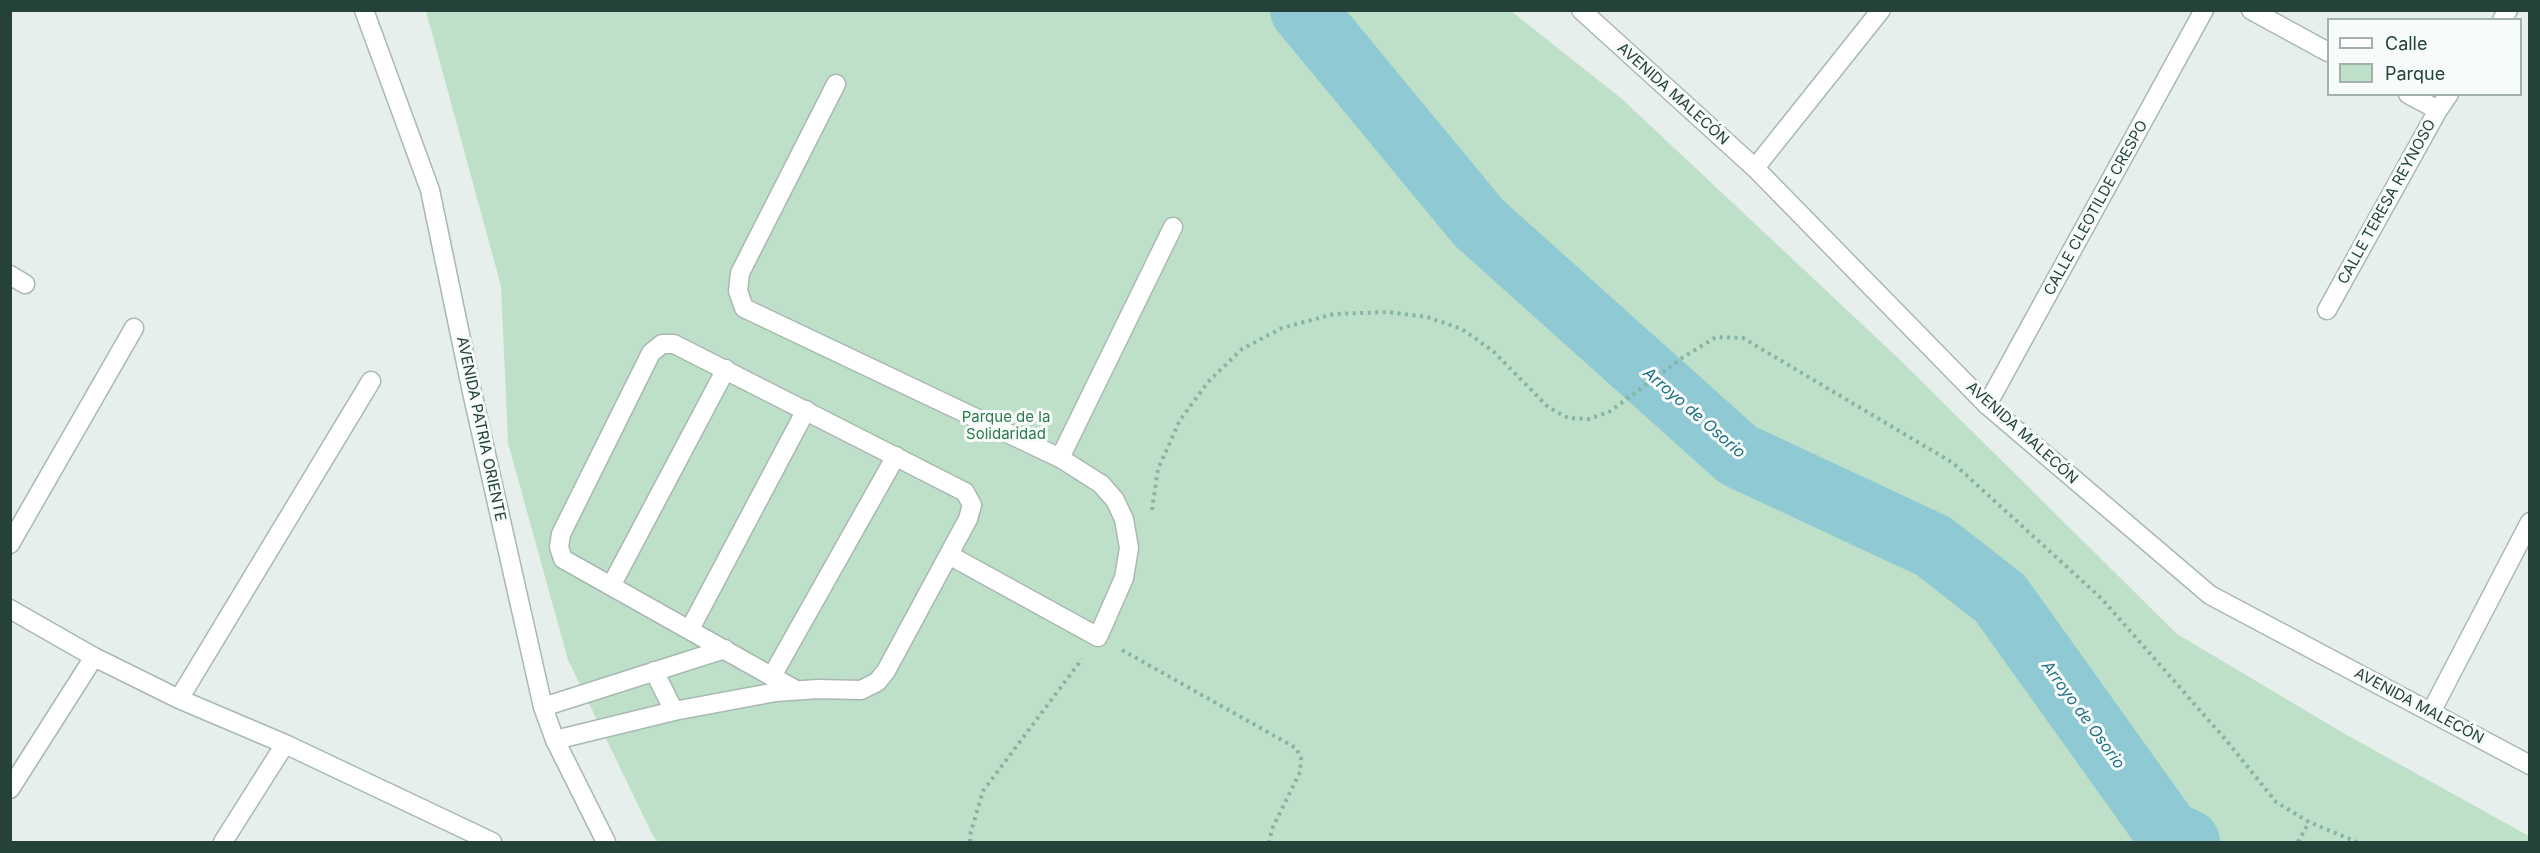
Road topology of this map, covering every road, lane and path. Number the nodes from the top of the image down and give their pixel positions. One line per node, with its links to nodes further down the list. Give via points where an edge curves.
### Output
1 (364, 10): 35 (street, AVENIDA PATRIA ORIENTE, via 430,190)
2 (1581, 10): 11 (street, AVENIDA MALECÓN)
3 (1881, 10): 11 (street)
4 (2204, 10): 17 (street, CALLE CLEOTILDE CRESPO)
5 (2251, 10): 6 (street)
6 (2327, 51)
7 (836, 84): 20 (street, via 740,273 738,291 744,308)
8 (2412, 96): 10 (street)
9 (2448, 96): 10 (street, CALLE TERESA REYNOSO)
10 (2438, 110): 13 (street, CALLE TERESA REYNOSO)
11 (1755, 168): 17 (street, AVENIDA MALECÓN)
12 (1173, 227): 20 (street)
13 (2327, 310)
14 (134, 328): 23 (street)
15 (726, 369): 18 (street); 25 (street); 25 (street, via 674,344 662,344 651,353 561,534 559,547 563,559)
16 (371, 381): 34 (street)
17 (1987, 405): 37 (street, AVENIDA MALECÓN, via 2210,595)
18 (806, 410): 19 (street); 27 (street)
19 (896, 456): 24 (street, via 965,492 969,498 972,505 968,519); 32 (street)
20 (1060, 458): 28 (street, via 1101,484 1124,519 1130,548 1124,578)
21 (1151, 515): 42 (path, via 1158,469 1180,420 1208,382 1242,349 1282,328 1334,314 1388,312 1427,317 1462,329 1493,351 1548,407 1568,418 1589,419 1609,412 1716,337 1743,338 1953,463 2102,599 2276,802)
22 (2529, 522): 37 (street)
23 (10, 544)
24 (949, 555): 28 (street); 33 (street, via 877,682 861,690)
25 (611, 585): 27 (street)
26 (10, 609): 30 (street)
27 (690, 629): 29 (street)
28 (1098, 637): 47 (path, via 983,791); 48 (path, via 1296,748 1301,758 1300,771)
29 (724, 649): 31 (street); 32 (street)
30 (94, 657): 34 (street); 41 (street)
31 (654, 671): 35 (street); 36 (street)
32 (772, 676): 33 (street)
33 (796, 690): 36 (street)
34 (179, 699): 39 (street)
35 (543, 707): 38 (street, AVENIDA PATRIA ORIENTE)
36 (674, 711): 38 (street)
37 (2431, 712): 40 (street, AVENIDA MALECÓN)
38 (555, 740): 46 (street, AVENIDA PATRIA ORIENTE)
39 (285, 744): 43 (street); 44 (street)
40 (2529, 765)
41 (10, 789)
42 (2309, 822): 49 (path); 50 (path)
43 (460, 836): 45 (street)
44 (223, 843)
45 (492, 843)
46 (606, 843)
47 (970, 843)
48 (1269, 843)
49 (2298, 843)
50 (2357, 843)

